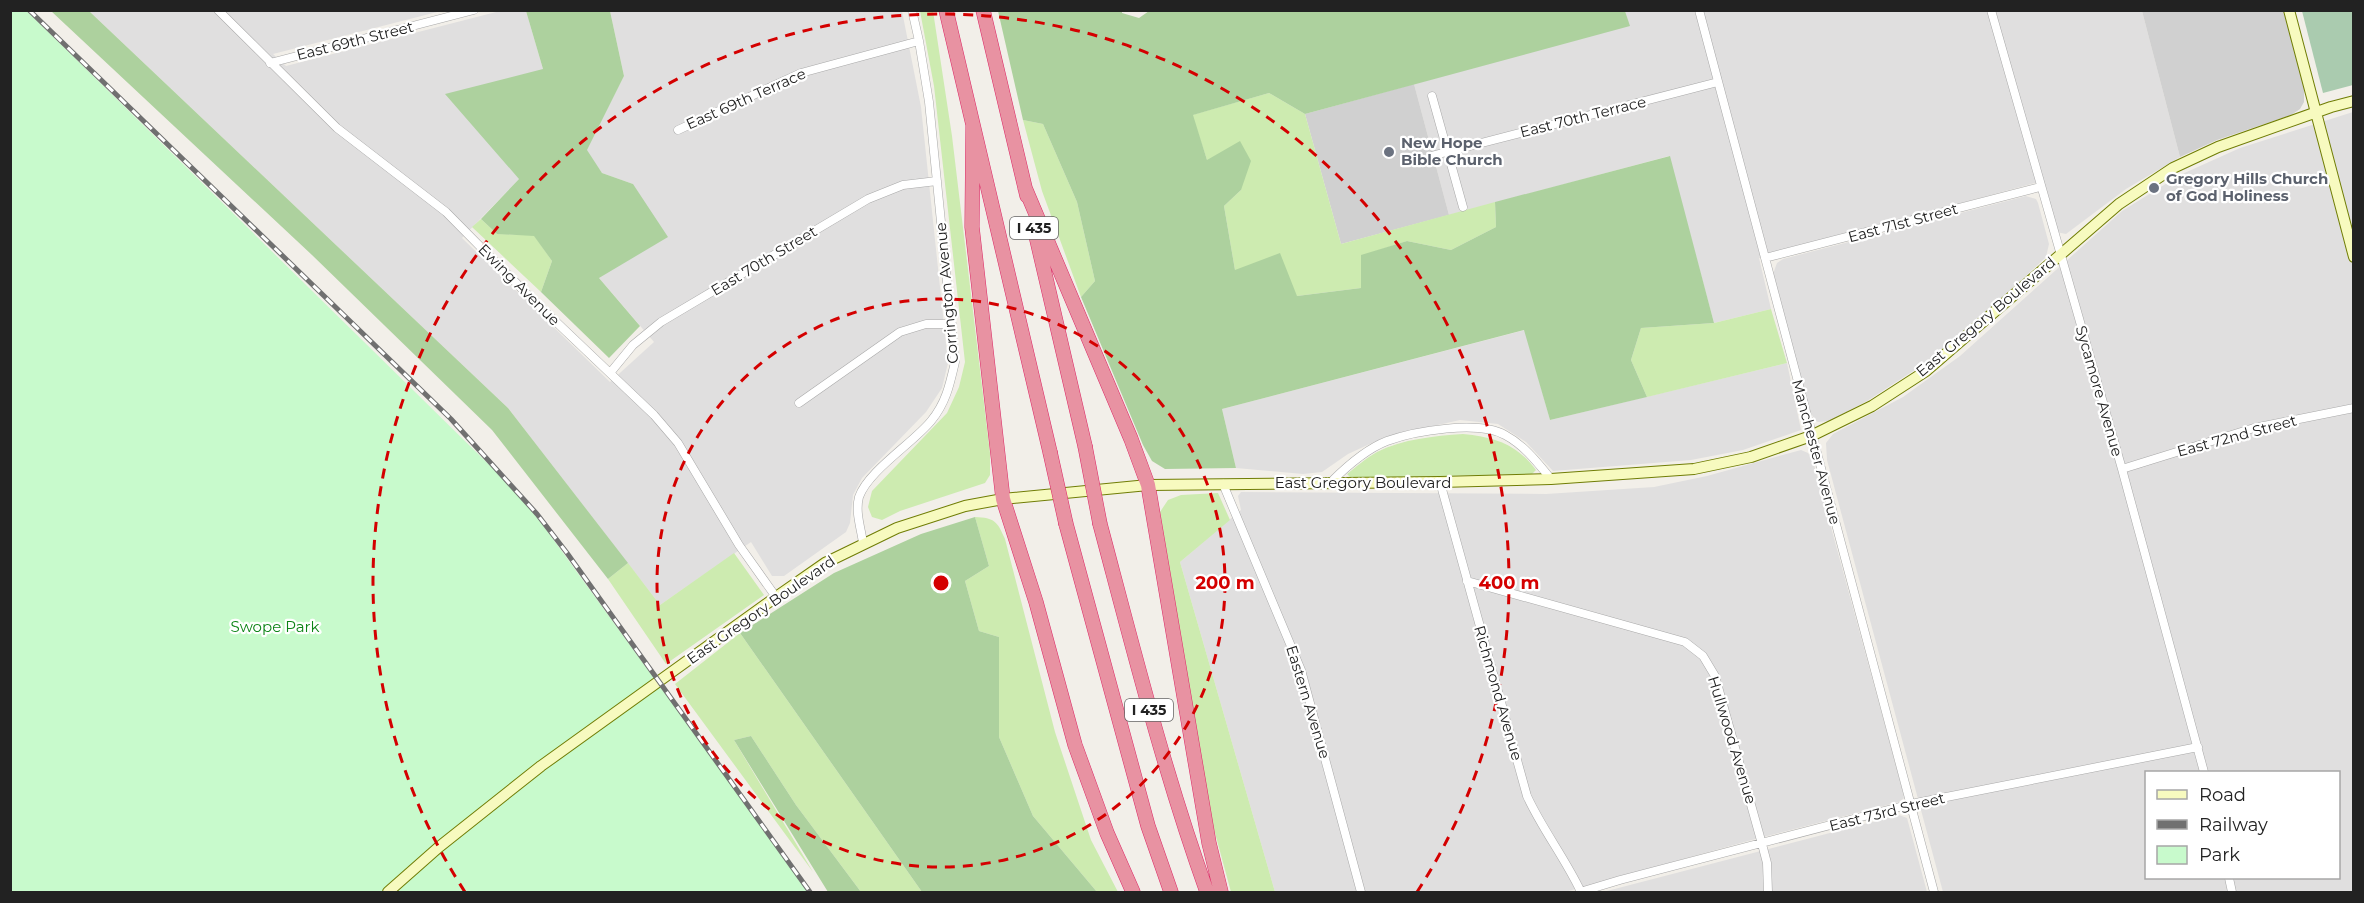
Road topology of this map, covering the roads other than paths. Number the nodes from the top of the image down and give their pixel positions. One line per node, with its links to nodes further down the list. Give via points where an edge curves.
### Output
1 (219, 10): 10 (street, Ewing Avenue)
2 (474, 10): 10 (street, East 69th Street)
3 (912, 10): 9 (street, Corrington Avenue)
4 (946, 10): 15 (highway, I 435)
5 (983, 10): 21 (highway, I 435)
6 (1699, 10): 11 (street, Manchester Avenue)
7 (1991, 10): 20 (street, Sycamore Avenue)
8 (2289, 10): 14 (main road)
9 (919, 41): 16 (street, East 69th Terrace, via 801,73); 19 (street, Corrington Avenue)
10 (270, 63): 27 (street, Ewing Avenue, via 337,128 446,212)
11 (1718, 82): 17 (street, East 70th Terrace); 25 (street, Manchester Avenue)
12 (1432, 96): 17 (street)
13 (2354, 101): 14 (main road, East Gregory Boulevard)
14 (2315, 112): 23 (main road, East Gregory Boulevard, via 2218,147 2173,168 2119,204); 24 (main road)
15 (973, 126): 37 (highway, via 972,227); 47 (highway, I 435, bridge, via 1066,524 1148,826)
16 (678, 130)
17 (1448, 151): 18 (street, East 70th Terrace); 22 (street)
18 (1431, 156)
19 (937, 181): 26 (street, Corrington Avenue); 27 (street, East 70th Street, via 903,185 868,199 662,322 633,345)
20 (2040, 187): 23 (street, Sycamore Avenue); 25 (street, East 71st Street)
21 (1025, 188): 36 (highway); 48 (highway, I 435, bridge, via 1100,524 1159,746)
22 (1463, 207)
23 (2060, 255): 30 (main road, East Gregory Boulevard, via 1926,371 1872,406); 31 (street, Sycamore Avenue)
24 (2354, 257)
25 (1765, 258): 30 (street, Manchester Avenue)
26 (952, 324): 28 (street, via 926,324 900,332); 38 (street, Corrington Avenue, via 955,362 948,393 930,422 863,489 857,510)
27 (610, 373): 40 (street, Ewing Avenue, via 678,443 739,545)
28 (799, 403)
29 (2354, 408): 31 (street, East 72nd Street, via 2254,428)
30 (1811, 436): 32 (main road, East Gregory Boulevard, via 1751,457 1694,469); 43 (street, Manchester Avenue)
31 (2121, 469): 41 (street, Sycamore Avenue)
32 (1551, 479): 33 (street, via 1527,450 1503,433 1462,427 1387,442 1346,466); 34 (main road, East Gregory Boulevard)
33 (1331, 482): 34 (main road, East Gregory Boulevard); 35 (main road, East Gregory Boulevard)
34 (1440, 482): 39 (street, Richmond Avenue)
35 (1222, 484): 36 (main road, East Gregory Boulevard); 50 (street, Eastern Avenue, via 1301,670)
36 (1148, 485): 37 (main road, East Gregory Boulevard); 49 (highway, via 1209,843)
37 (1003, 500): 38 (main road, East Gregory Boulevard, via 927,517); 46 (highway, via 1075,745)
38 (863, 543): 40 (main road, East Gregory Boulevard, via 825,563)
39 (1467, 581): 44 (street, Hullwood Avenue, via 1685,642 1703,656 1714,676); 51 (street, Richmond Avenue, via 1527,796)
40 (776, 597): 45 (main road, East Gregory Boulevard, via 541,766)
41 (2198, 747): 42 (street, Sycamore Avenue); 43 (street, East 73rd Street)
42 (2204, 771)
43 (1911, 804): 44 (street, East 73rd Street); 53 (street, Manchester Avenue)
44 (1762, 843): 51 (street, East 73rd Street); 52 (street, Hullwood Avenue)
45 (388, 892)
46 (1133, 892)
47 (1171, 892)
48 (1207, 892)
49 (1221, 892)
50 (1361, 892)
51 (1580, 892)
52 (1768, 892)
53 (1934, 892)

